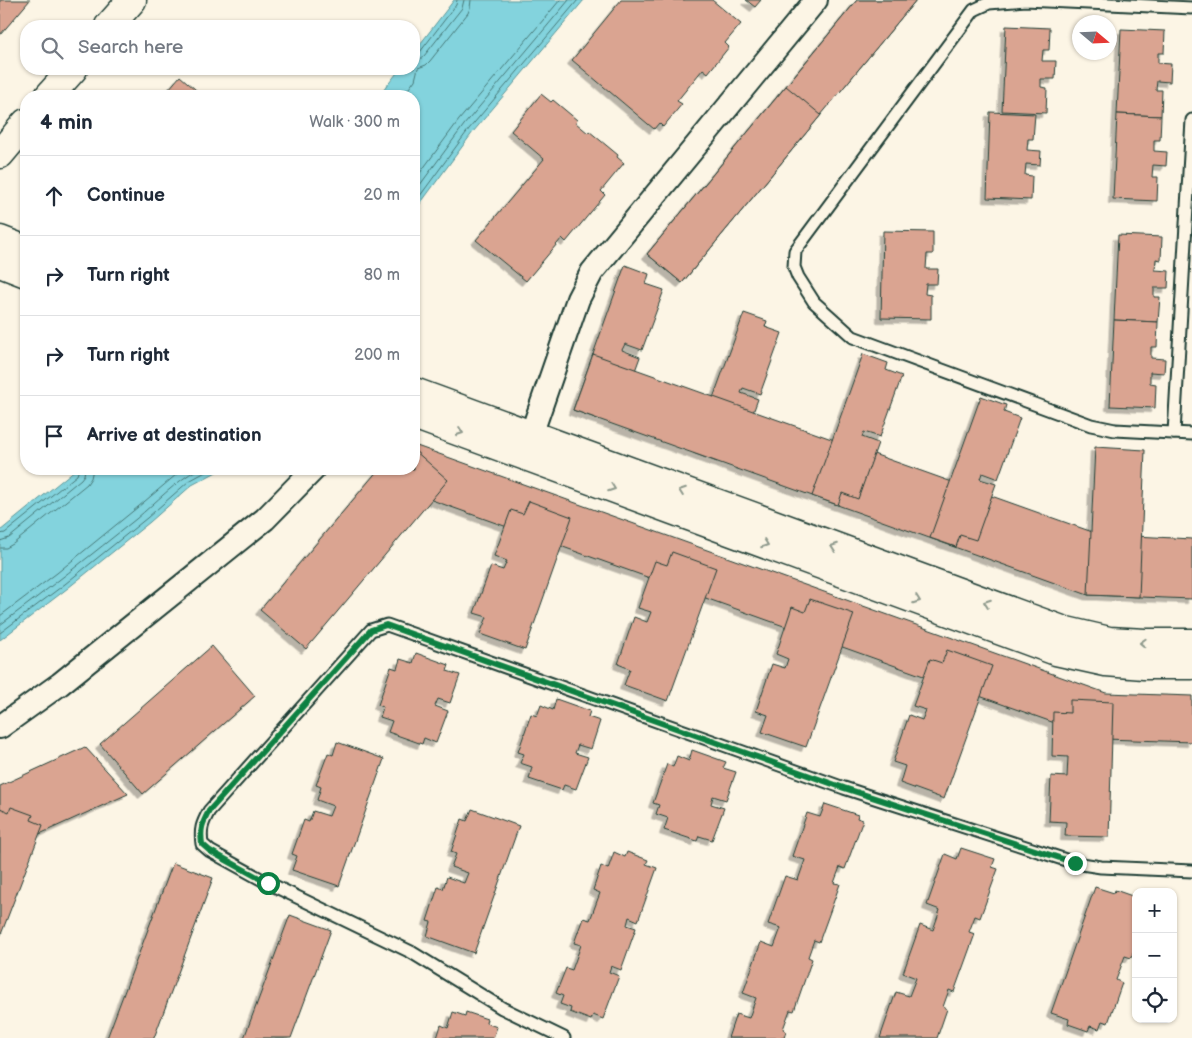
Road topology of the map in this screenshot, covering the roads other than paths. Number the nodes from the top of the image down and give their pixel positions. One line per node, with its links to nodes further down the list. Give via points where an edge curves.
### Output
1 (132, 0): 4 (street)
2 (816, 0): 18 (street, via 592,272 578,299)
3 (1192, 8): 16 (lane, via 1026,0 990,3 974,10 795,251 794,267 814,302 853,337 1090,425 1115,430)
4 (114, 20)
5 (68, 75): 6 (street)
6 (54, 90)
7 (1192, 120): 16 (lane)
8 (20, 130): 9 (street)
9 (0, 154)
10 (0, 240): 11 (street)
11 (20, 248)
12 (0, 263): 13 (street)
13 (20, 271)
14 (420, 394): 18 (street)
15 (420, 417): 21 (street, one-way to 21, via 1056,651 1106,662)
16 (1174, 433): 17 (lane)
17 (1192, 434)
18 (531, 435): 20 (street, one-way to 18, via 1109,641 1062,630)
19 (308, 475): 22 (street, via 264,519 60,684)
20 (1192, 643)
21 (1192, 664)
22 (0, 727)
23 (1192, 871): 24 (lane, via 1075,863 844,788 386,625 371,630 209,811 202,823 202,844 268,883 411,952 502,1008)
24 (564, 1038)

